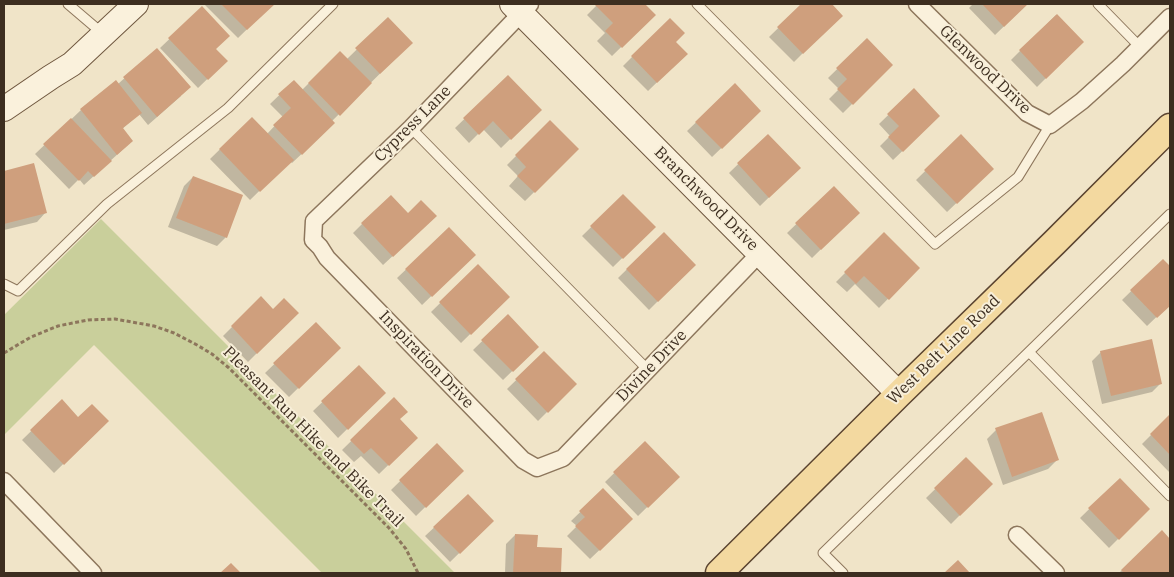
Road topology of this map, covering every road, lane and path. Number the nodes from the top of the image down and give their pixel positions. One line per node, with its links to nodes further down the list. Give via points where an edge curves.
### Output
1 (68, 4): 9 (lane)
2 (136, 4): 9 (street)
3 (333, 4): 18 (lane, via 228,108 107,204 18,291)
4 (697, 4): 12 (lane, via 935,244 1018,177)
5 (917, 4): 12 (street, Glenwood Drive, via 1027,113)
6 (1098, 4): 10 (lane)
7 (521, 7): 14 (street, Cypress Lane); 17 (street, Branchwood Drive)
8 (1170, 17): 10 (street)
9 (103, 35): 11 (street, via 72,64)
10 (1140, 47): 12 (street, via 1082,101)
11 (4, 110)
12 (1054, 122)
13 (1170, 127): 22 (main road, West Belt Line Road)
14 (410, 128): 16 (street, Cypress Lane, via 314,220 313,240); 21 (lane)
15 (1170, 214): 19 (lane)
16 (320, 247): 23 (street, Inspiration Drive, via 327,258 523,460)
17 (760, 253): 21 (street, Divine Drive); 22 (street, Branchwood Drive)
18 (4, 284)
19 (1029, 352): 25 (lane); 30 (lane, via 823,554)
20 (4, 353): 28 (path, Pleasant Run Hike and Bike Trail, via 58,326 88,320 116,319 154,326 197,345 229,368 389,528 406,549)
21 (648, 370): 23 (street, Divine Drive, via 563,458)
22 (899, 394): 29 (main road, West Belt Line Road)
23 (537, 468)
24 (4, 481): 27 (street)
25 (1170, 496)
26 (1017, 535): 31 (street)
27 (93, 573)
28 (418, 573)
29 (719, 573)
30 (843, 573)
31 (1056, 573)

